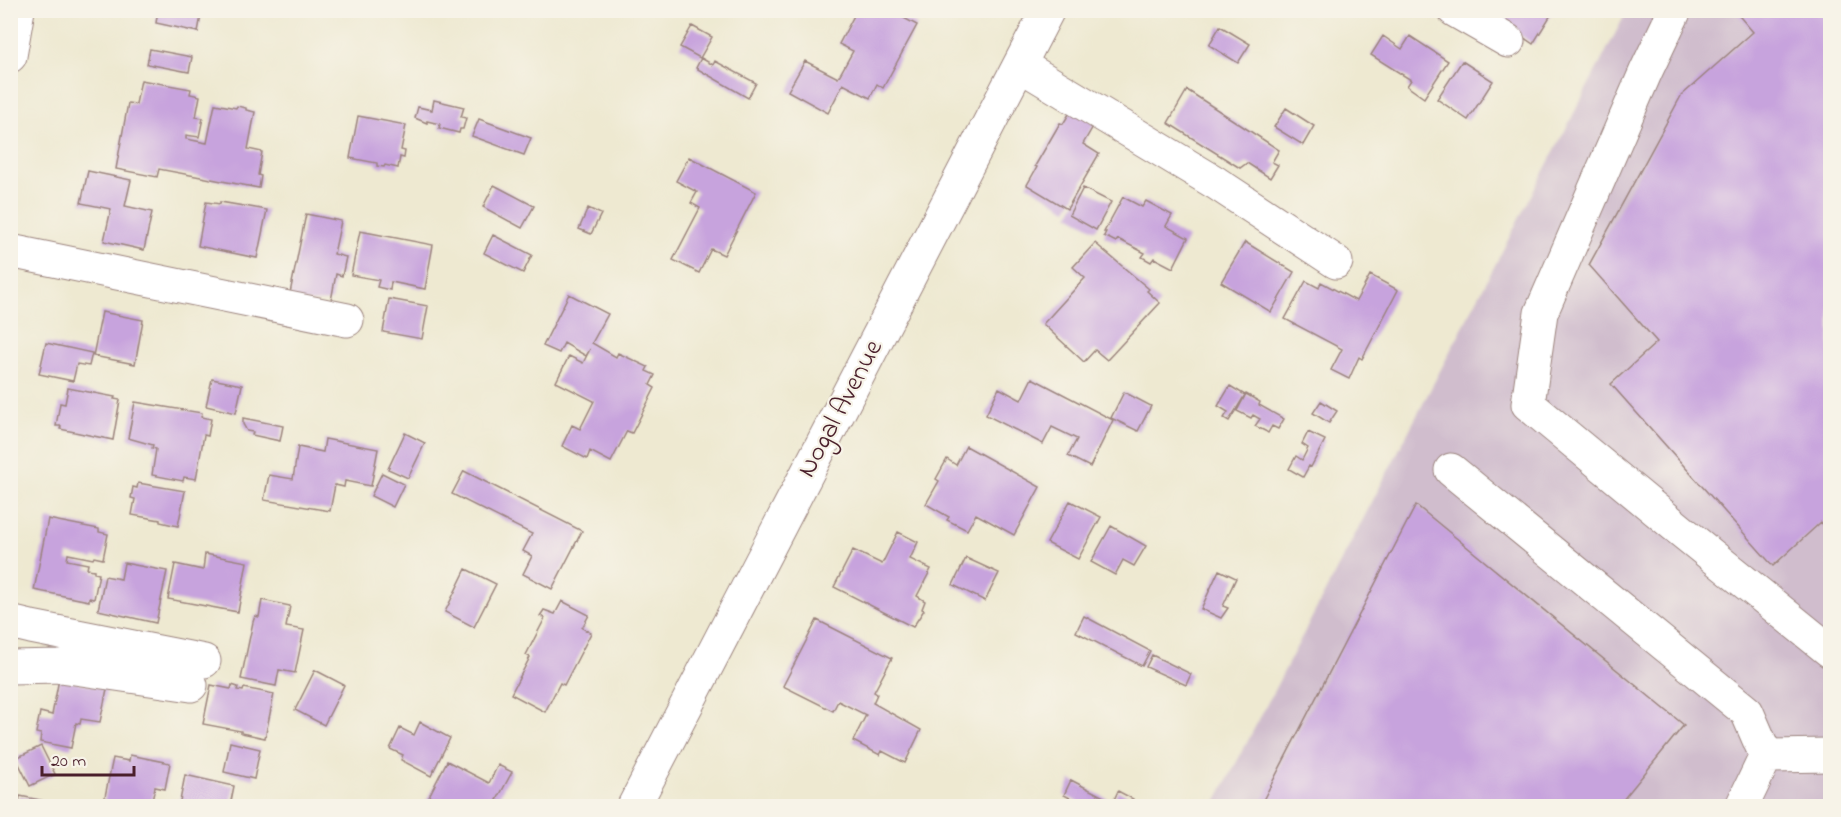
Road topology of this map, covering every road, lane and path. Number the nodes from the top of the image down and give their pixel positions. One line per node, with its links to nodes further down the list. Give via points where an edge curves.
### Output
1 (18, 10): 6 (street)
2 (1048, 10): 7 (street, Nogal Avenue)
3 (1454, 10): 5 (street)
4 (1675, 10): 13 (street, via 1541,313 1528,404)
5 (1508, 41)
6 (10, 56)
7 (1020, 64): 9 (street, via 1216,183); 17 (street, Nogal Avenue)
8 (10, 251): 10 (street)
9 (1336, 262)
10 (347, 320)
11 (1451, 470): 16 (street, via 1747,712)
12 (10, 622): 14 (street, via 198,673 61,666)
13 (1830, 651)
14 (10, 668)
15 (1830, 755): 16 (street)
16 (1766, 756): 18 (street)
17 (634, 807)
18 (1742, 807)

